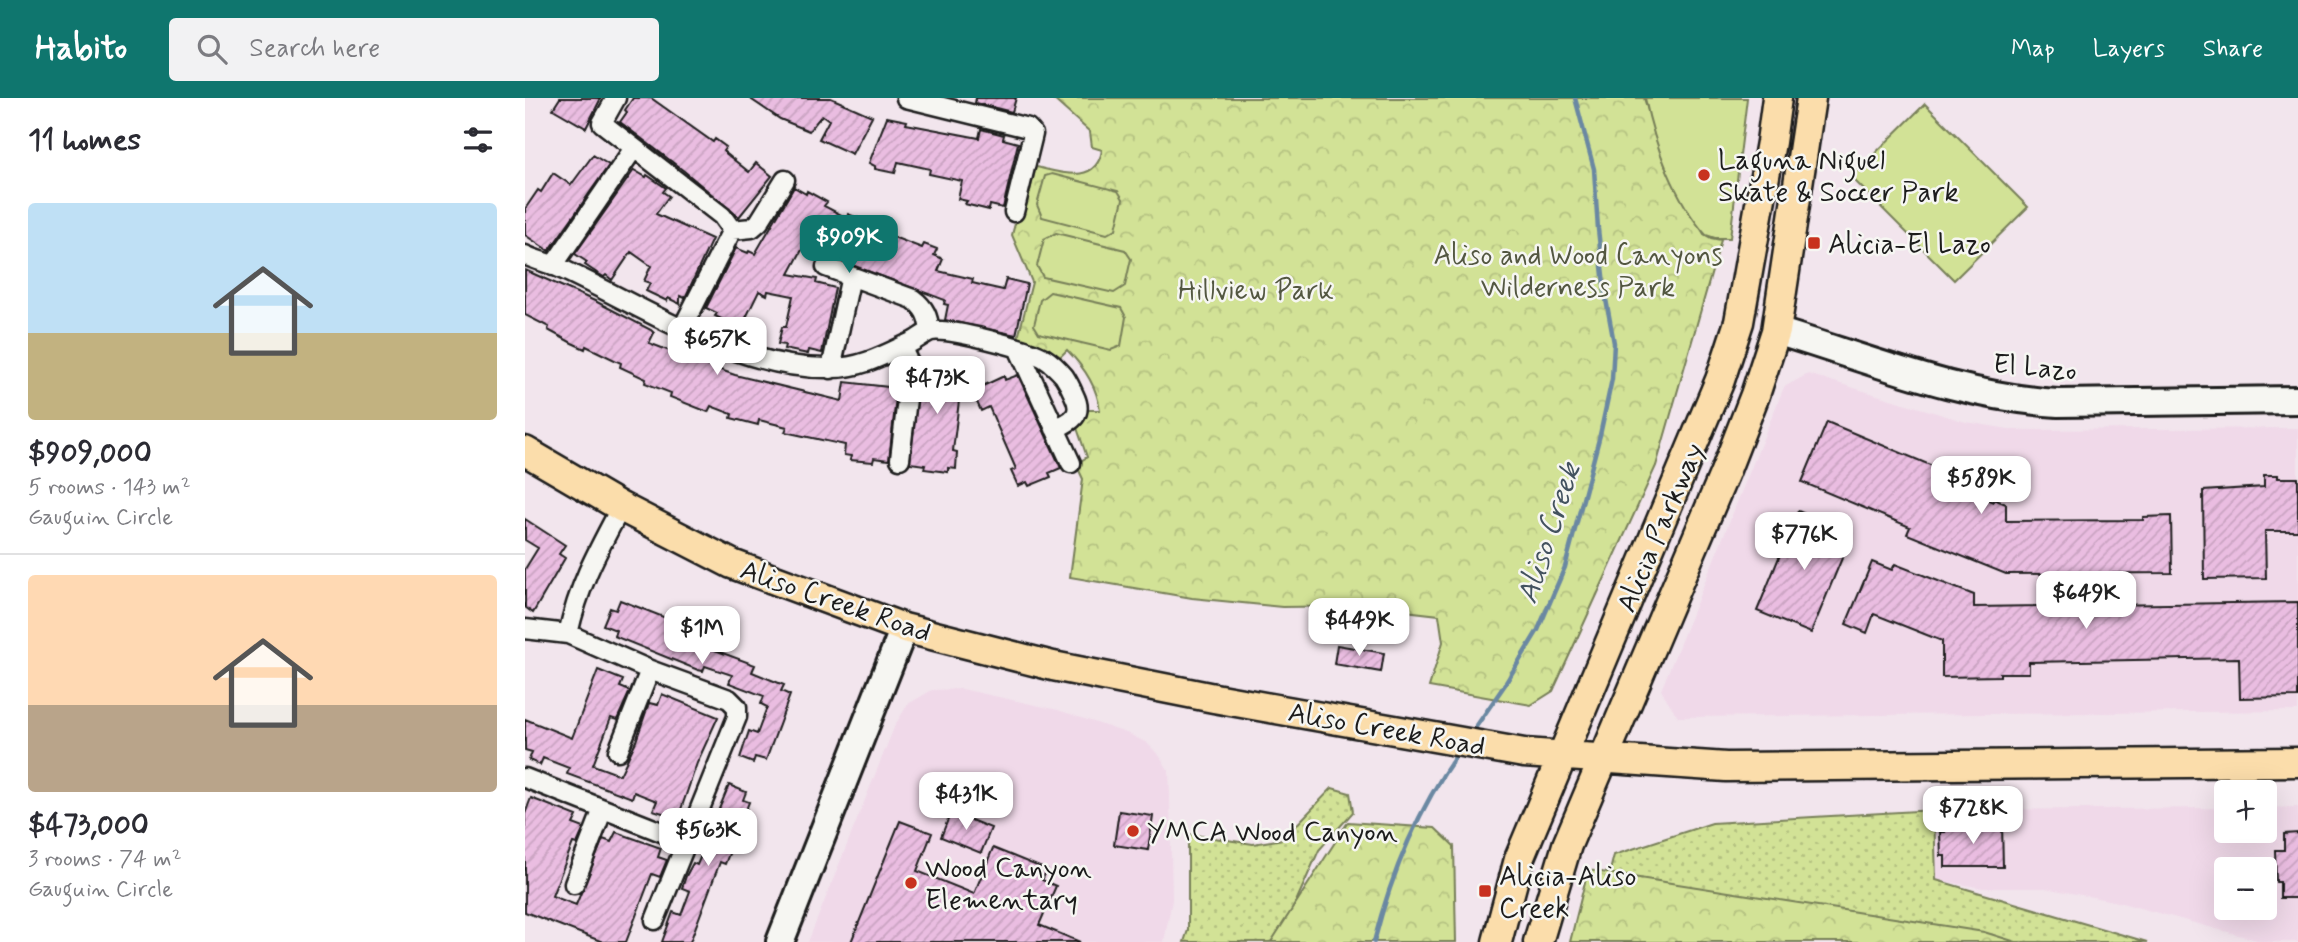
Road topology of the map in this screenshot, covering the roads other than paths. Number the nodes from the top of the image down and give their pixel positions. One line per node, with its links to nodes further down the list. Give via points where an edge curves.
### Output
1 (616, 98): 5 (street, via 602,123)
2 (906, 98): 7 (street, via 1028,128 1033,134)
3 (1777, 98): 30 (main road, Alicia Parkway, via 1739,322 1724,369 1652,545)
4 (1811, 98): 15 (main road, Alicia Parkway)
5 (634, 148): 8 (street, via 722,216); 10 (street)
6 (785, 180): 8 (street, via 759,222 752,228)
7 (1014, 212)
8 (732, 230): 13 (street)
9 (525, 255): 10 (street)
10 (553, 266): 13 (street)
11 (826, 267): 12 (street)
12 (851, 276): 14 (street, via 913,299 924,307); 18 (street)
13 (683, 329): 18 (street, via 741,353)
14 (930, 331): 16 (street); 17 (street)
15 (1776, 331): 19 (street, El Lazo, via 1942,383 2027,401); 31 (main road, Alicia Parkway, via 1725,472)
16 (901, 347): 18 (street, via 870,362); 22 (street, via 910,373)
17 (1019, 348): 20 (street); 20 (street, via 1057,368 1078,402 1072,421)
18 (831, 369)
19 (2298, 400)
20 (1055, 429): 23 (street)
21 (525, 450): 24 (main road, Aliso Creek Road)
22 (900, 459)
23 (1071, 463)
24 (621, 507): 25 (main road, Aliso Creek Road, via 732,564); 27 (street, via 582,582)
25 (904, 628): 30 (main road, Aliso Creek Road, via 1053,666); 38 (street)
26 (525, 629): 27 (street)
27 (568, 634): 28 (street)
28 (650, 670): 29 (street); 35 (street, via 729,699 737,707)
29 (618, 751)
30 (1548, 756): 31 (main road, Aliso Creek Road); 39 (main road, Alicia Parkway)
31 (1603, 759): 32 (main road, Aliso Creek Road, via 1726,767); 40 (main road, Alicia Parkway, via 1567,845)
32 (2298, 762)
33 (525, 778): 34 (street)
34 (603, 809): 35 (street); 36 (street)
35 (687, 842): 37 (street)
36 (574, 884)
37 (655, 920)
38 (780, 942)
39 (1497, 942)
40 (1538, 942)

